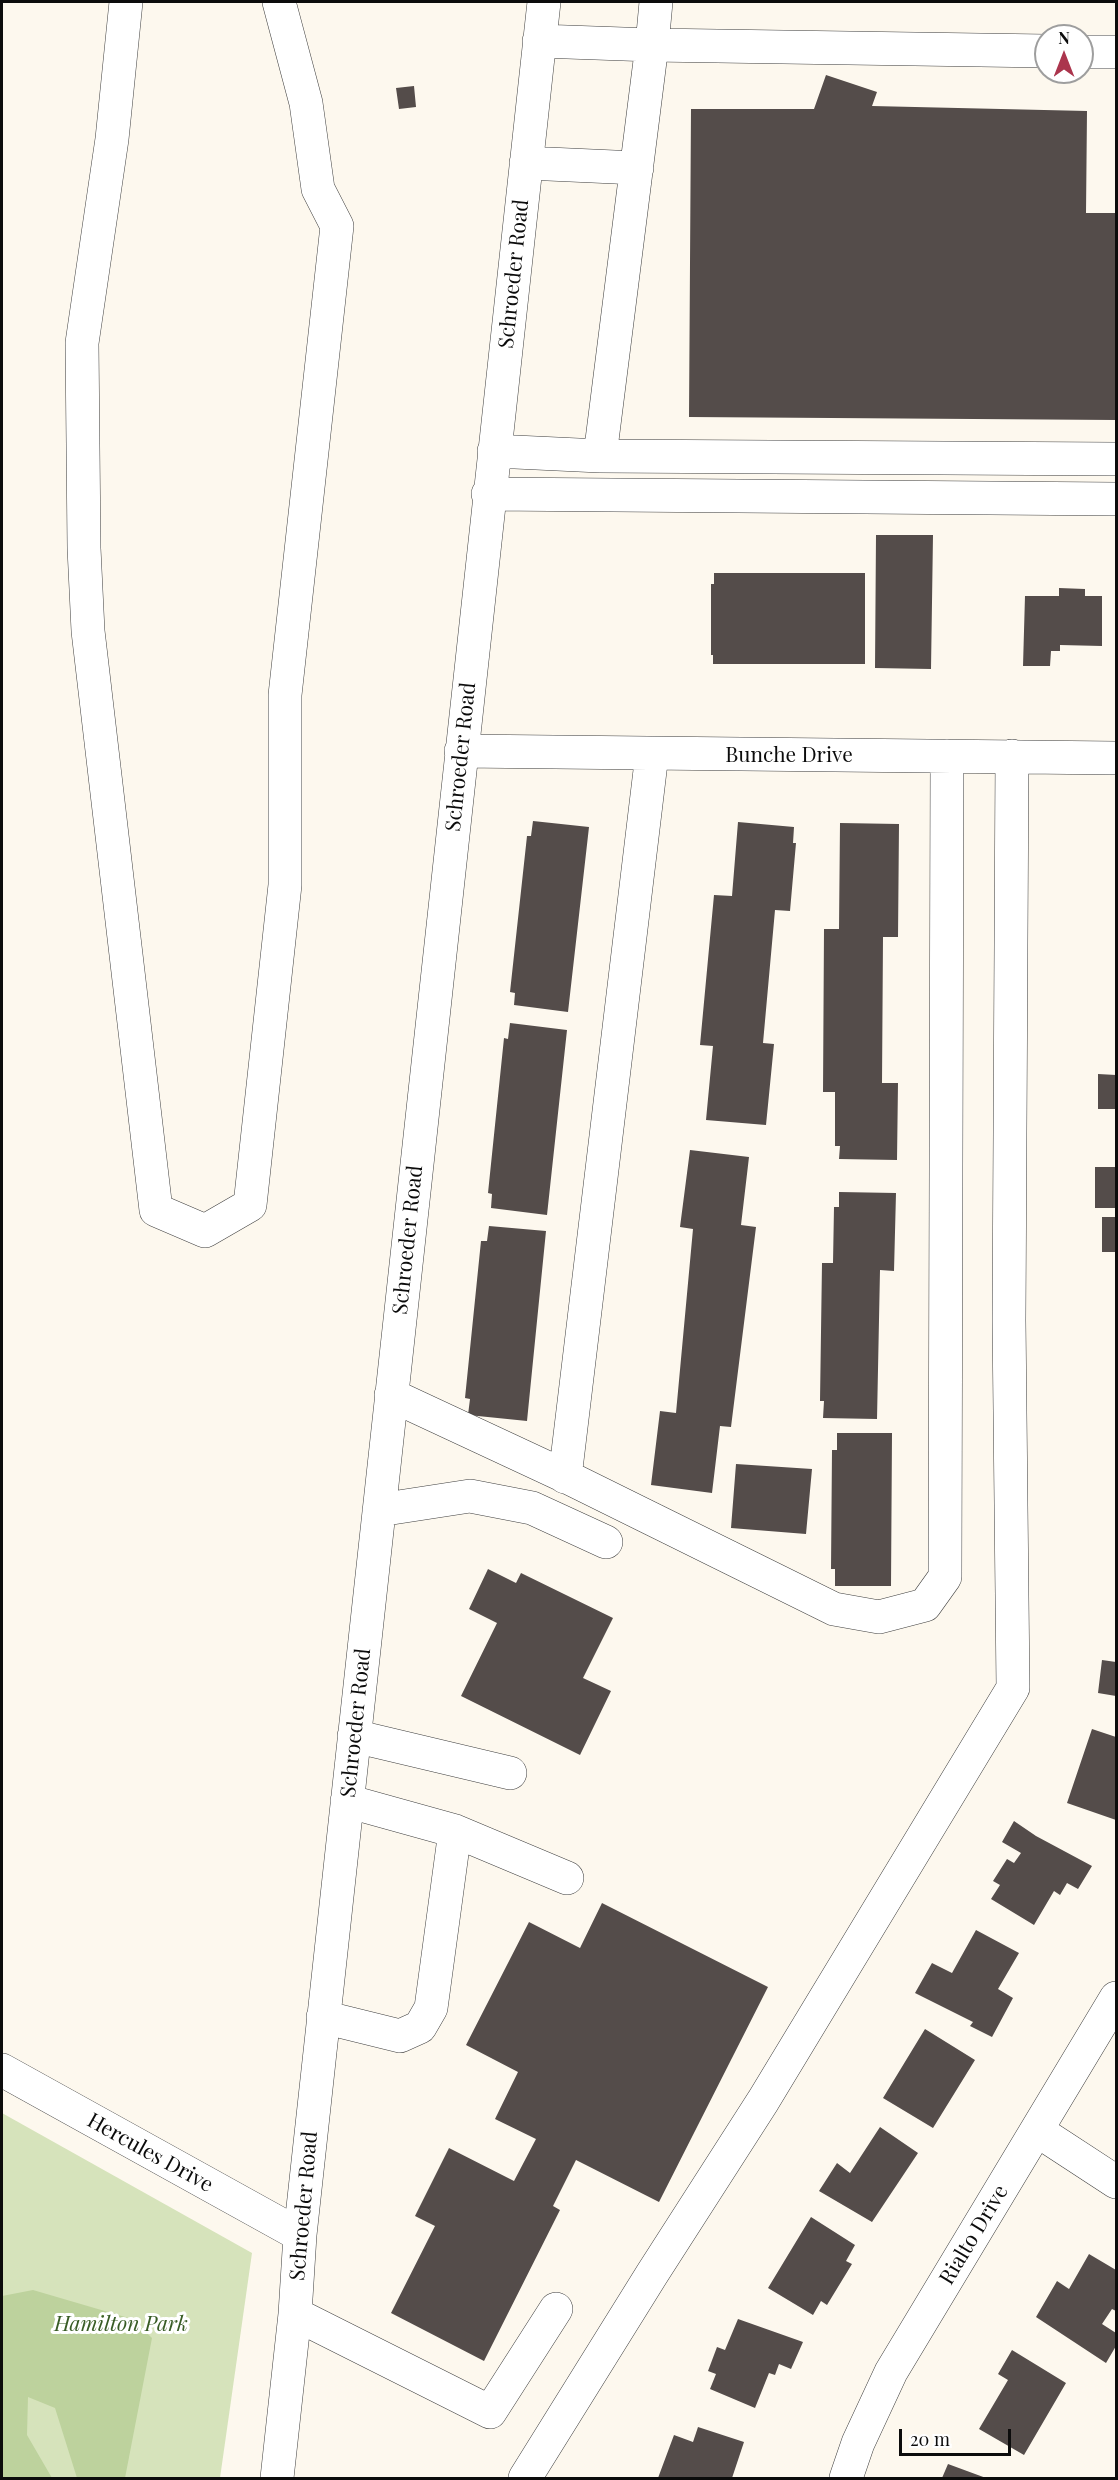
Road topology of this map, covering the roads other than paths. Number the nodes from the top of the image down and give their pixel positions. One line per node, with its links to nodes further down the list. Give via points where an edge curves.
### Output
1 (126, 2): 2 (street, via 112,139 82,343 88,631 156,1210 205,1231 250,1205 285,885 285,695 337,226 318,189 306,102)
2 (279, 2)
3 (544, 2): 5 (street, Schroeder Road)
4 (656, 2): 6 (street)
5 (539, 41): 6 (street); 10 (street, Schroeder Road)
6 (652, 45): 7 (street); 11 (street)
7 (1034, 51)
8 (1094, 52): 9 (street)
9 (1116, 52)
10 (526, 163): 11 (street); 12 (street, Schroeder Road)
11 (637, 168): 13 (street)
12 (494, 452): 13 (street); 15 (street, Schroeder Road)
13 (600, 456): 14 (street)
14 (1116, 459)
15 (488, 494): 16 (street); 17 (street, Schroeder Road)
16 (1116, 499)
17 (461, 751): 18 (street, Bunche Drive); 22 (street, Schroeder Road)
18 (652, 754): 19 (street, Bunche Drive); 23 (street)
19 (947, 756): 20 (street, Bunche Drive); 23 (street, via 945,1577 925,1605 879,1617 834,1609)
20 (1012, 756): 21 (street, Bunche Drive); 40 (street, via 1009,1320 1013,1688 763,2101)
21 (1116, 758)
22 (391, 1395): 23 (street); 24 (street, Schroeder Road)
23 (565, 1477)
24 (379, 1509): 25 (street, via 470,1496 532,1508); 26 (street, Schroeder Road)
25 (606, 1542)
26 (354, 1736): 27 (street); 28 (street, Schroeder Road)
27 (510, 1773)
28 (347, 1801): 29 (street); 32 (street, Schroeder Road)
29 (455, 1831): 30 (street); 32 (street, via 431,2007 420,2027 400,2036)
30 (567, 1878)
31 (1116, 1998): 34 (street, Rialto Drive)
32 (323, 2017): 36 (street, Schroeder Road)
33 (2, 2070): 36 (street, Hercules Drive)
34 (1038, 2131): 35 (street); 41 (street, Rialto Drive, via 891,2372)
35 (1116, 2182)
36 (300, 2235): 38 (street, Schroeder Road)
37 (556, 2309): 38 (street, via 490,2412)
38 (295, 2314): 39 (street, Schroeder Road)
39 (277, 2478)
40 (525, 2478)
41 (846, 2478)

